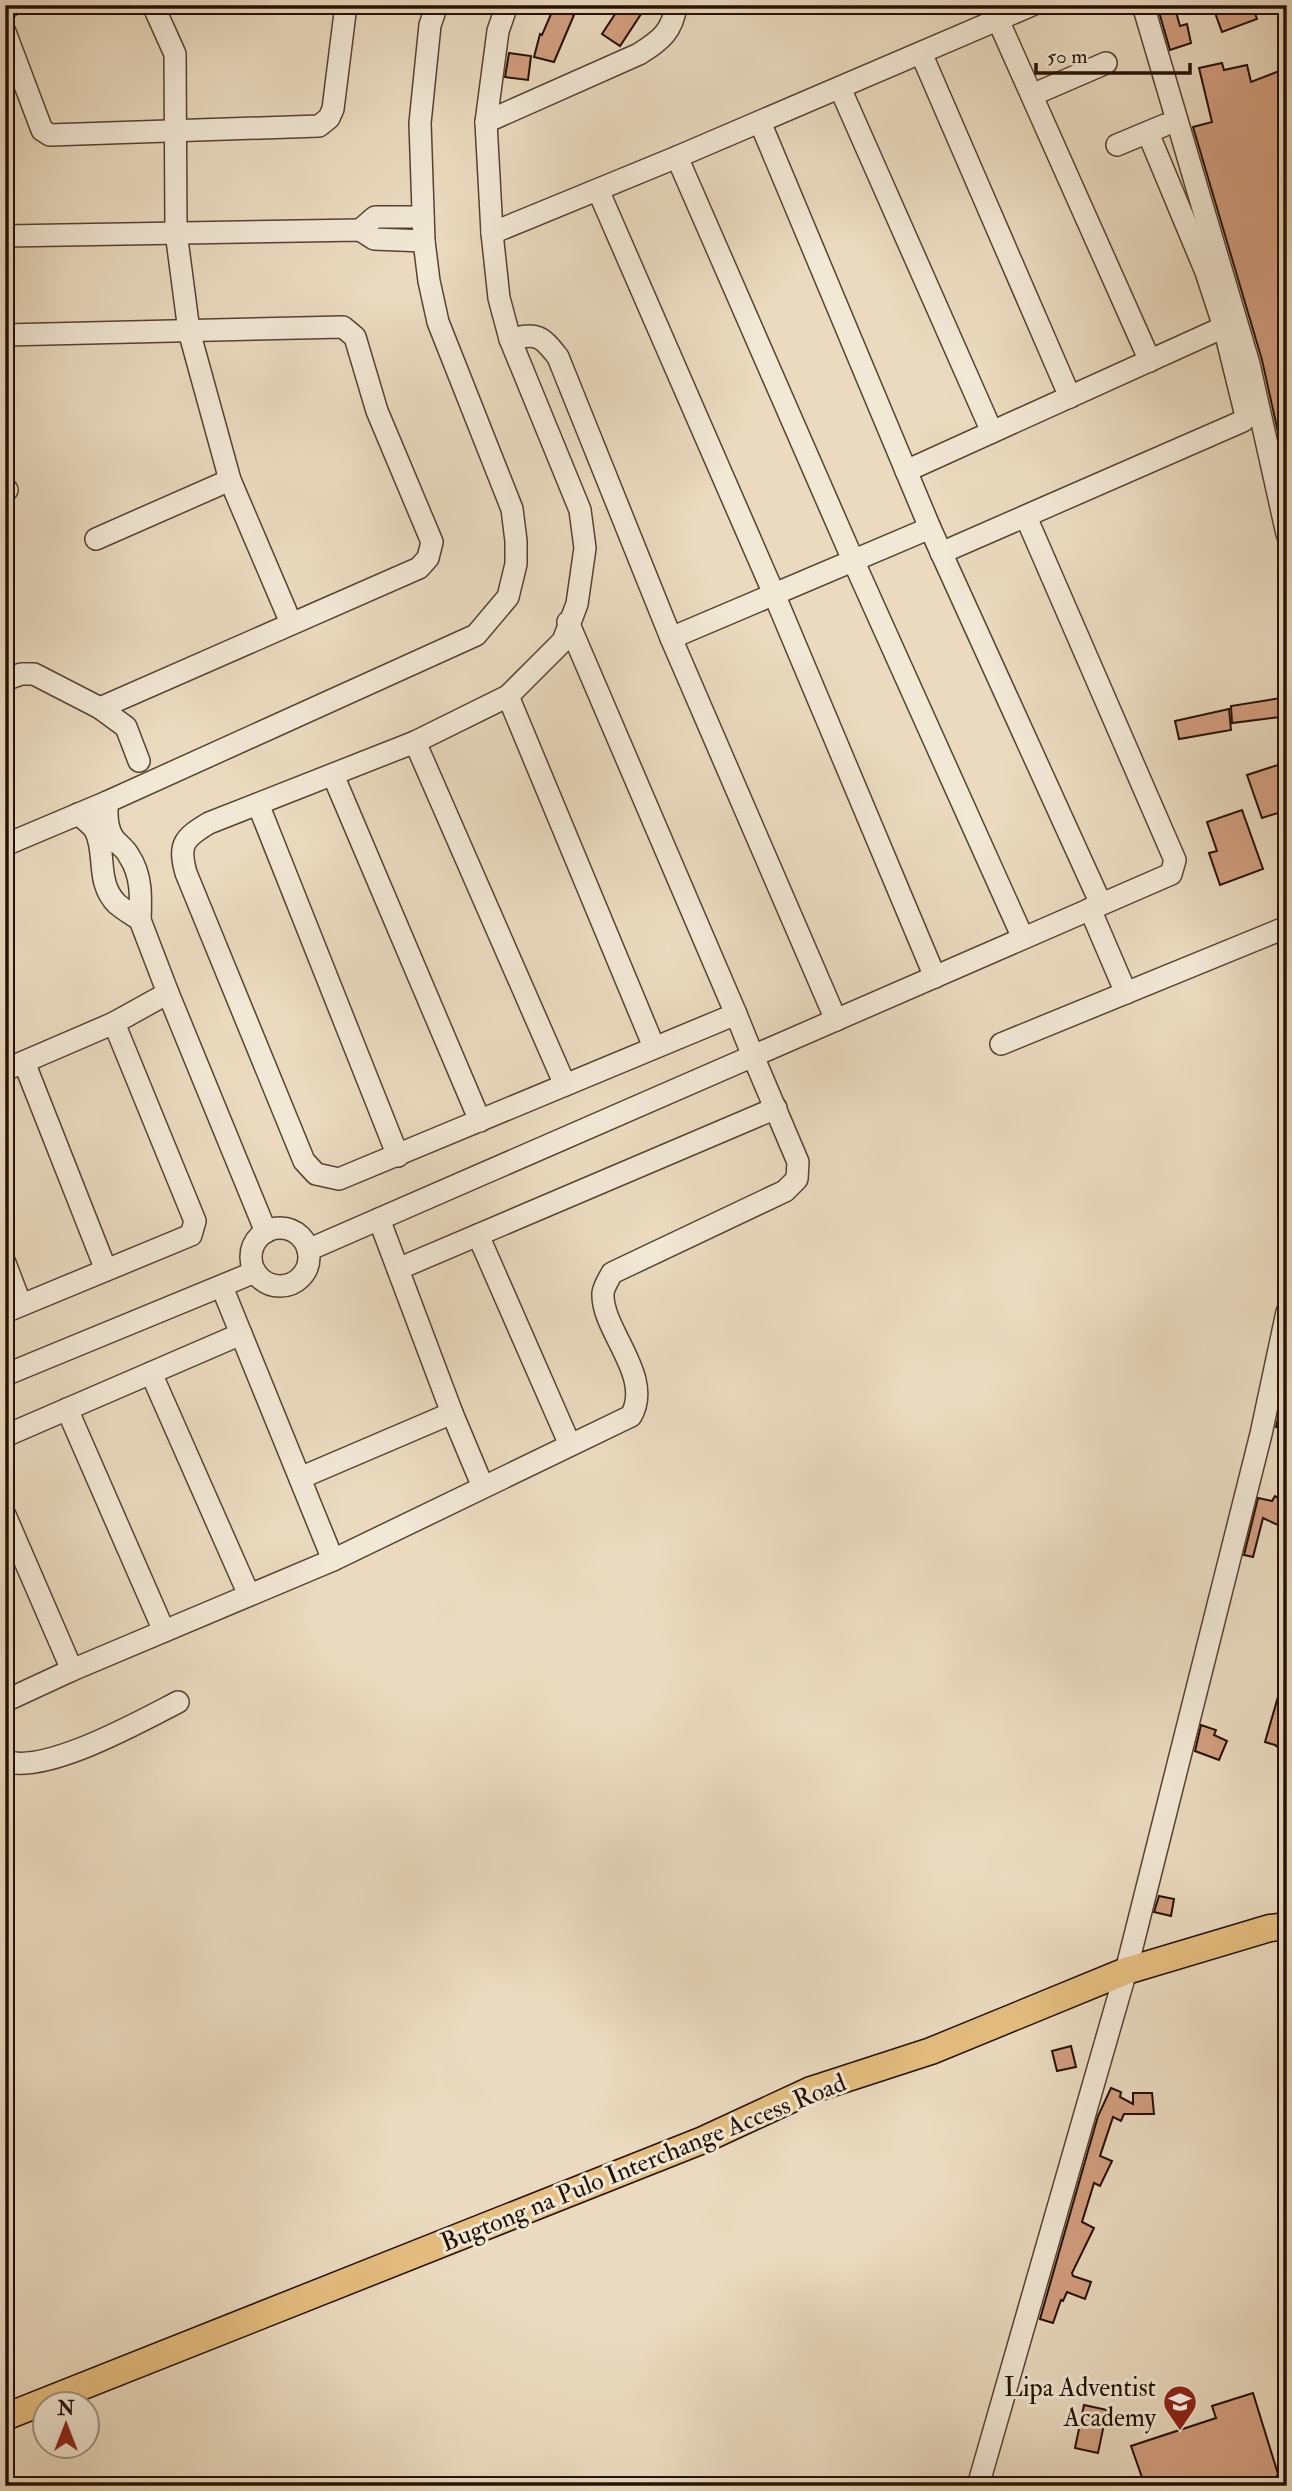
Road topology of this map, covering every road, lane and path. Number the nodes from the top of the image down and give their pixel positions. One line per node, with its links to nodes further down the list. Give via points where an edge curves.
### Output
1 (11, 5): 8 (street)
2 (153, 5): 18 (street, via 174,54)
3 (346, 5): 18 (street, via 334,109 318,126)
4 (437, 5): 22 (street, via 429,25 420,123)
5 (507, 5): 16 (street, via 498,31)
6 (676, 5): 16 (street, via 672,26 639,54)
7 (1031, 5): 10 (street)
8 (5, 10)
9 (1139, 11): 41 (street, via 1249,364)
10 (998, 20): 12 (street); 15 (street)
11 (5, 32): 18 (street, via 46,134)
12 (921, 53): 14 (street); 33 (street)
13 (1106, 63): 15 (street)
14 (840, 88): 17 (street); 34 (street)
15 (1032, 95): 32 (street)
16 (486, 122): 25 (street)
17 (760, 122): 20 (street); 35 (street)
18 (174, 131): 24 (street)
19 (1117, 145): 28 (street, via 1157,129)
20 (677, 158): 21 (street); 44 (street)
21 (598, 190): 25 (street); 45 (street)
22 (423, 217): 23 (street, via 375,217); 27 (street)
23 (360, 230): 24 (street); 27 (street, via 374,239)
24 (176, 232): 26 (street); 29 (street)
25 (492, 233): 31 (street, via 499,298)
26 (5, 236)
27 (424, 241): 55 (street, via 438,322 512,509 516,564 508,597 476,635)
28 (1224, 327): 32 (street); 39 (street, via 1245,415 1242,421)
29 (189, 331): 30 (street); 36 (street); 47 (street, via 343,327 351,332 377,411 432,542 419,569)
30 (5, 335)
31 (510, 339): 37 (street, via 529,334 544,339 558,356); 38 (street)
32 (1150, 360): 33 (street)
33 (1070, 397): 34 (street)
34 (992, 432): 35 (street)
35 (906, 471): 40 (street)
36 (230, 480): 42 (street); 47 (street)
37 (614, 496): 38 (street); 48 (street)
38 (580, 510): 46 (street, via 584,548 577,604)
39 (1026, 517): 43 (street); 59 (street, via 1175,860 1171,874)
40 (930, 528): 43 (street); 44 (street)
41 (1287, 534)
42 (96, 539)
43 (941, 552): 59 (street)
44 (853, 560): 45 (street); 62 (street)
45 (774, 594): 48 (street); 63 (street)
46 (568, 622): 50 (street, via 563,641); 66 (street)
47 (291, 623): 51 (street)
48 (671, 638): 67 (street)
49 (5, 680): 51 (street, via 34,674)
50 (508, 696): 52 (street); 70 (street)
51 (100, 708): 53 (street, via 127,727)
52 (415, 743): 54 (street); 73 (street)
53 (139, 761)
54 (333, 775): 56 (street); 75 (street)
55 (107, 802): 57 (street); 60 (street, via 107,824 137,873 142,893)
56 (258, 804): 76 (street); 76 (street, via 189,835 181,858 186,873 304,1161 316,1174 339,1179)
57 (78, 814): 58 (street); 60 (street, via 94,828 106,887 116,903)
58 (5, 845)
59 (1096, 907): 62 (street); 65 (street)
60 (140, 920): 64 (street)
61 (1287, 927): 65 (street)
62 (1023, 938): 63 (street)
63 (935, 976): 67 (street)
64 (168, 993): 68 (street); 78 (street)
65 (1126, 993): 69 (street)
66 (736, 1014): 70 (street); 71 (street)
67 (836, 1020): 71 (street)
68 (114, 1023): 72 (street); 83 (street, via 195,1221 191,1235)
69 (1002, 1044)
70 (654, 1047): 73 (street)
71 (753, 1056): 74 (street); 77 (street)
72 (15, 1066): 83 (street)
73 (565, 1085): 75 (street)
74 (776, 1108): 79 (street); 94 (street, via 798,1162 797,1179 785,1191 612,1273 603,1290 604,1306 638,1389 637,1406 631,1416)
75 (480, 1121): 76 (street)
76 (398, 1156)
77 (379, 1219): 80 (street); 82 (street)
78 (266, 1231): 80 (street, via 291,1231); 84 (street, via 251,1254)
79 (478, 1235): 82 (street); 94 (street)
80 (308, 1250): 84 (street, via 302,1276 286,1285 269,1283)
81 (5, 1263): 86 (street)
82 (398, 1269): 92 (street)
83 (106, 1270): 86 (street)
84 (255, 1272): 85 (street)
85 (222, 1287): 88 (street); 90 (street)
86 (13, 1308)
87 (1287, 1312): 106 (street, via 1261,1434)
88 (241, 1334): 89 (street); 95 (street)
89 (151, 1373): 91 (street); 99 (street)
90 (5, 1375)
91 (67, 1409): 93 (street); 100 (street)
92 (452, 1413): 95 (street); 96 (street)
93 (5, 1436)
94 (570, 1445): 96 (street)
95 (300, 1478): 98 (street)
96 (484, 1487): 98 (street)
97 (5, 1515): 101 (street)
98 (333, 1560): 99 (street)
99 (249, 1595): 100 (street)
100 (164, 1631): 101 (street)
101 (72, 1670): 102 (street)
102 (5, 1701)
103 (178, 1702): 104 (street, via 79,1749 46,1760)
104 (5, 1761)
105 (1287, 1926): 106 (main road, Bugtong na Pulo Interchange Access Road)
106 (1126, 1971): 107 (main road, Bugtong na Pulo Interchange Access Road, via 931,2051 811,2090 703,2140); 108 (street)
107 (5, 2417)
108 (978, 2486)

